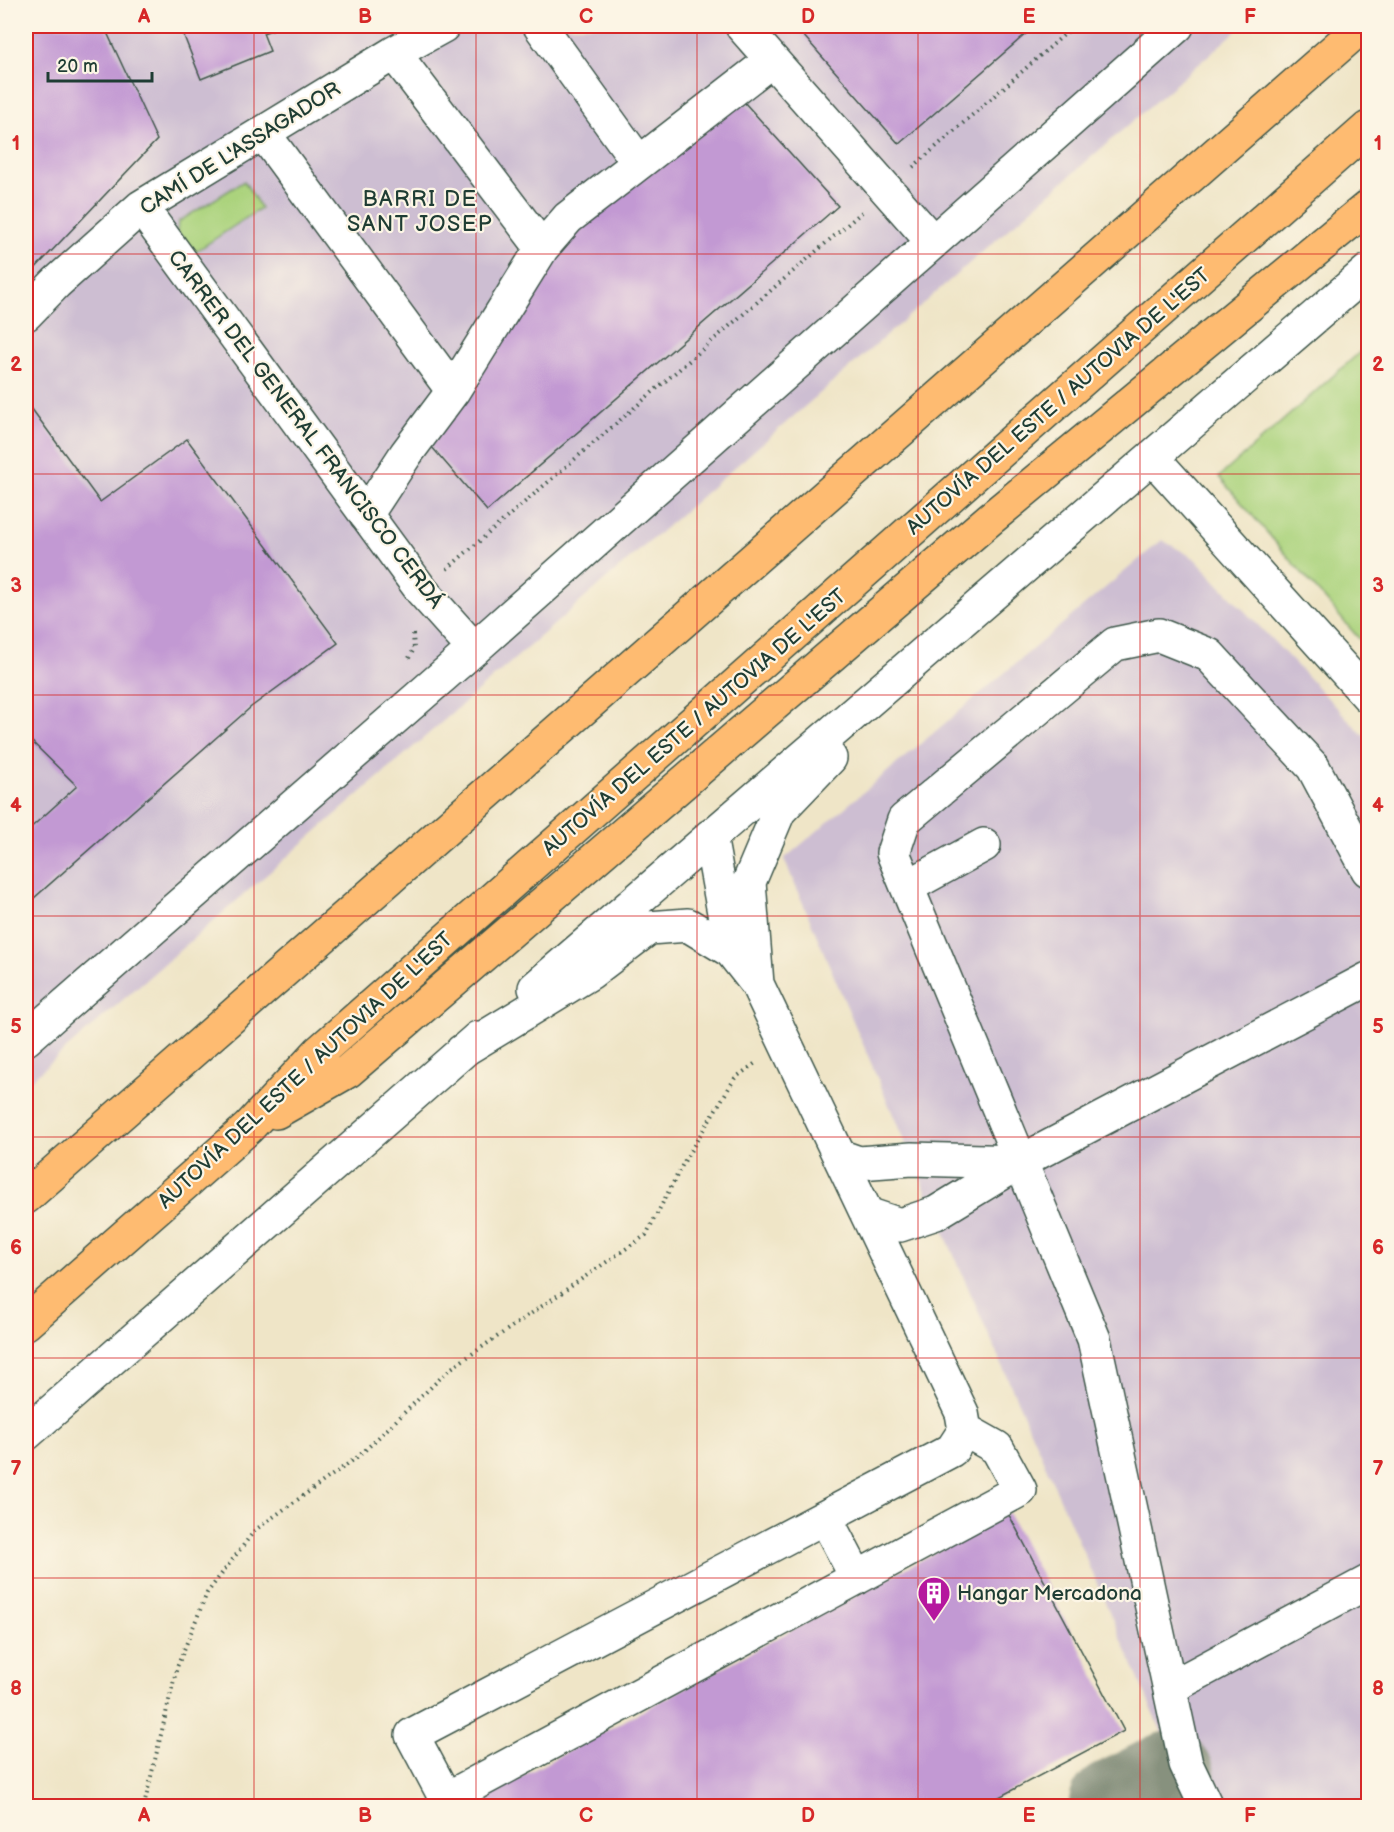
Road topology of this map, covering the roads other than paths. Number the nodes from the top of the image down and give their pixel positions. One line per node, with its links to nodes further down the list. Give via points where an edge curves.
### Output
1 (442, 26): 6 (street, CAMÍ DE L'ASSAGADOR)
2 (540, 26): 10 (street)
3 (742, 26): 7 (street)
4 (1177, 26): 13 (street)
5 (1362, 26): 35 (highway)
6 (394, 53): 9 (street, CAMÍ DE L'ASSAGADOR); 14 (street)
7 (772, 60): 10 (street); 13 (street)
8 (1368, 128): 32 (highway, AUTOVÍA DEL ESTE / AUTOVIA DE L'EST, via 319,1052)
9 (264, 134): 11 (street, CAMÍ DE L'ASSAGADOR); 17 (street)
10 (639, 163): 14 (street, via 568,218)
11 (141, 207): 16 (street, CAMÍ DE L'ASSAGADOR); 19 (street, CARRER DEL GENERAL FRANCISCO CERDÁ)
12 (1368, 207): 32 (highway, via 990,519 348,1071)
13 (932, 241): 21 (street)
14 (542, 248): 17 (street)
15 (1368, 271): 18 (street)
16 (26, 314)
17 (453, 391): 19 (street)
18 (1152, 457): 20 (street); 22 (street)
19 (366, 515): 21 (street, CARRER DEL GENERAL FRANCISCO CERDÁ, via 422,591)
20 (976, 608): 23 (street); 29 (street, via 778,811 749,882)
21 (474, 649): 30 (street)
22 (1368, 696)
23 (710, 836): 27 (street); 31 (street)
24 (984, 845): 26 (street)
25 (1368, 870): 26 (street, via 1313,767 1209,655 1159,635 1115,644 904,820 893,853)
26 (907, 887): 34 (street)
27 (731, 951): 29 (street); 31 (street, via 688,925 649,928 591,973)
28 (1368, 979): 34 (street)
29 (757, 984): 33 (street)
30 (26, 1039)
31 (462, 1051): 39 (street)
32 (248, 1128): 37 (highway, AUTOVÍA DEL ESTE / AUTOVIA DE L'EST)
33 (839, 1156): 34 (street, via 858,1163 912,1159); 36 (street)
34 (1020, 1162): 36 (street, via 936,1213 900,1225); 43 (street, via 1094,1339)
35 (26, 1197)
36 (867, 1214): 38 (street, via 962,1413)
37 (26, 1323)
38 (965, 1430): 40 (street, via 952,1450); 41 (street, via 997,1448 1020,1491)
39 (26, 1434)
40 (825, 1517): 41 (street); 41 (street, via 412,1735 446,1799)
41 (857, 1578)
42 (1368, 1582): 43 (street)
43 (1170, 1688): 44 (street, via 1186,1764)
44 (1206, 1806)

